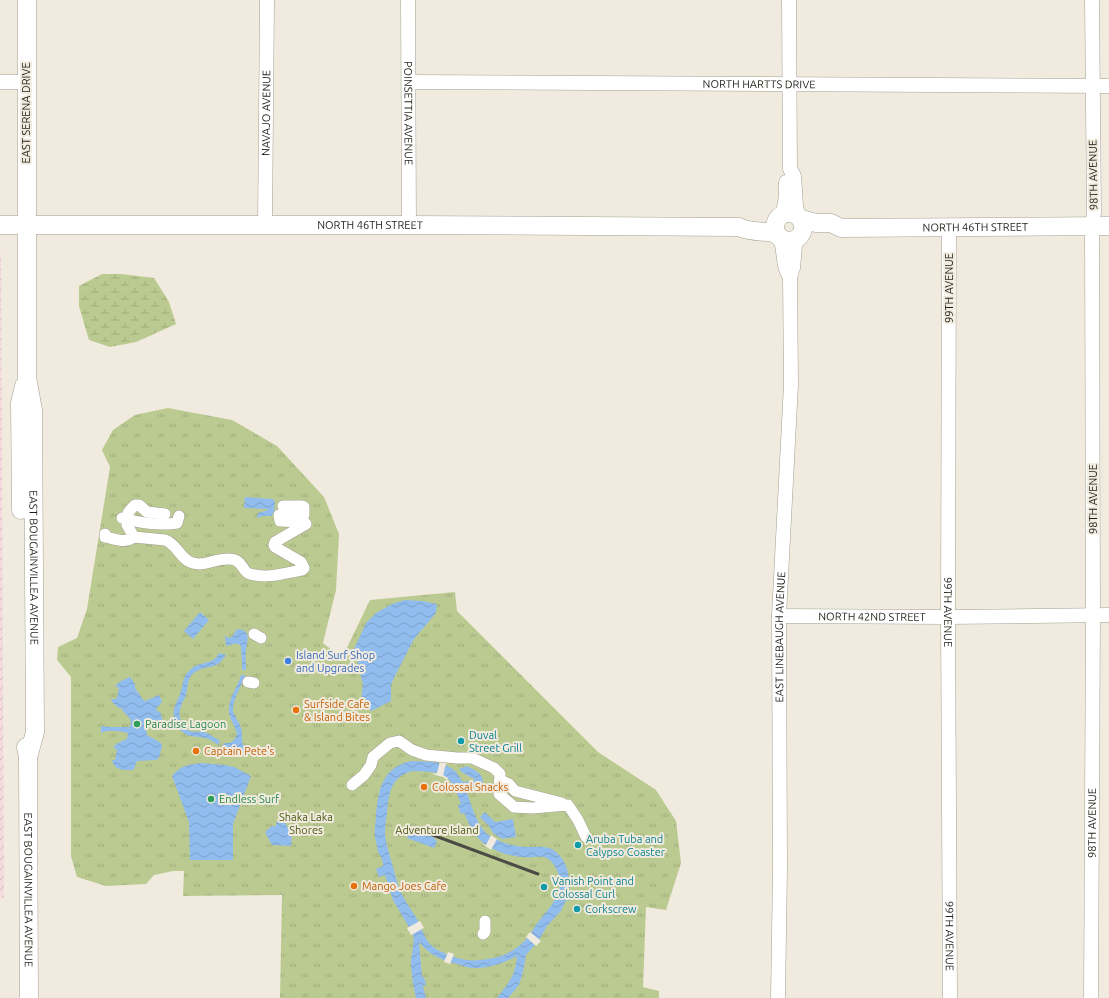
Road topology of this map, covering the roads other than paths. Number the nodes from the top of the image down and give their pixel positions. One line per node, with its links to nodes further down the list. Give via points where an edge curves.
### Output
1 (27, 0): 7 (street, EAST SERENA DRIVE)
2 (267, 0): 14 (street, NAVAJO AVENUE)
3 (408, 0): 8 (street, POINSETTIA AVENUE)
4 (789, 0): 9 (street, EAST LINEBAUGH AVENUE)
5 (1092, 0): 10 (street, 98TH AVENUE)
6 (0, 82): 7 (street)
7 (26, 82): 13 (street, EAST SERENA DRIVE)
8 (408, 82): 9 (street, NORTH HARTTS DRIVE); 15 (street, POINSETTIA AVENUE)
9 (789, 84): 10 (street, NORTH HARTTS DRIVE); 17 (street, EAST LINEBAUGH AVENUE, via 790,169 794,176 796,206)
10 (1092, 86): 11 (street, NORTH HARTTS DRIVE); 16 (street, 98TH AVENUE, via 1094,213)
11 (1109, 86)
12 (0, 225): 13 (street, NORTH 46TH STREET)
13 (26, 225): 14 (street, NORTH 46TH STREET); 33 (street, EAST BOUGAINVILLEA AVENUE, via 26,377 20,403 23,732 28,758)
14 (265, 225): 15 (street, NORTH 46TH STREET)
15 (409, 225): 17 (street, NORTH 46TH STREET, via 739,227 764,231)
16 (1101, 226): 18 (street, NORTH 46TH STREET); 25 (street, 98TH AVENUE)
17 (789, 227): 18 (street, NORTH 46TH STREET, via 831,223 841,228); 27 (street, EAST LINEBAUGH AVENUE, via 795,246 790,277 790,384)
18 (949, 227): 28 (street, 99TH AVENUE)
19 (283, 506): 24 (street, via 304,507 304,515 279,515 280,521 306,524 274,545 301,562 304,568 302,570 260,576 249,574 238,562 230,559 195,564 184,559 169,541)
20 (165, 514): 22 (street, via 147,512 139,505 135,505)
21 (179, 516): 22 (street, via 177,523 168,525)
22 (124, 519): 24 (street)
23 (105, 534): 24 (street, via 105,537 124,541)
24 (134, 537)
25 (1093, 615): 26 (street, NORTH 42ND STREET); 28 (street, NORTH 42ND STREET); 36 (street, 98TH AVENUE)
26 (1109, 615)
27 (779, 616): 28 (street, NORTH 42ND STREET); 34 (street, EAST LINEBAUGH AVENUE)
28 (948, 617): 35 (street, 99TH AVENUE)
29 (500, 780): 30 (street, via 498,771 472,758 426,755 412,750 399,741 390,743 373,757 364,775); 31 (street, via 509,784 515,791); 31 (street, via 499,794 514,807)
30 (352, 785)
31 (568, 804): 32 (street)
32 (586, 837)
33 (29, 998)
34 (778, 998)
35 (950, 998)
36 (1091, 998)

